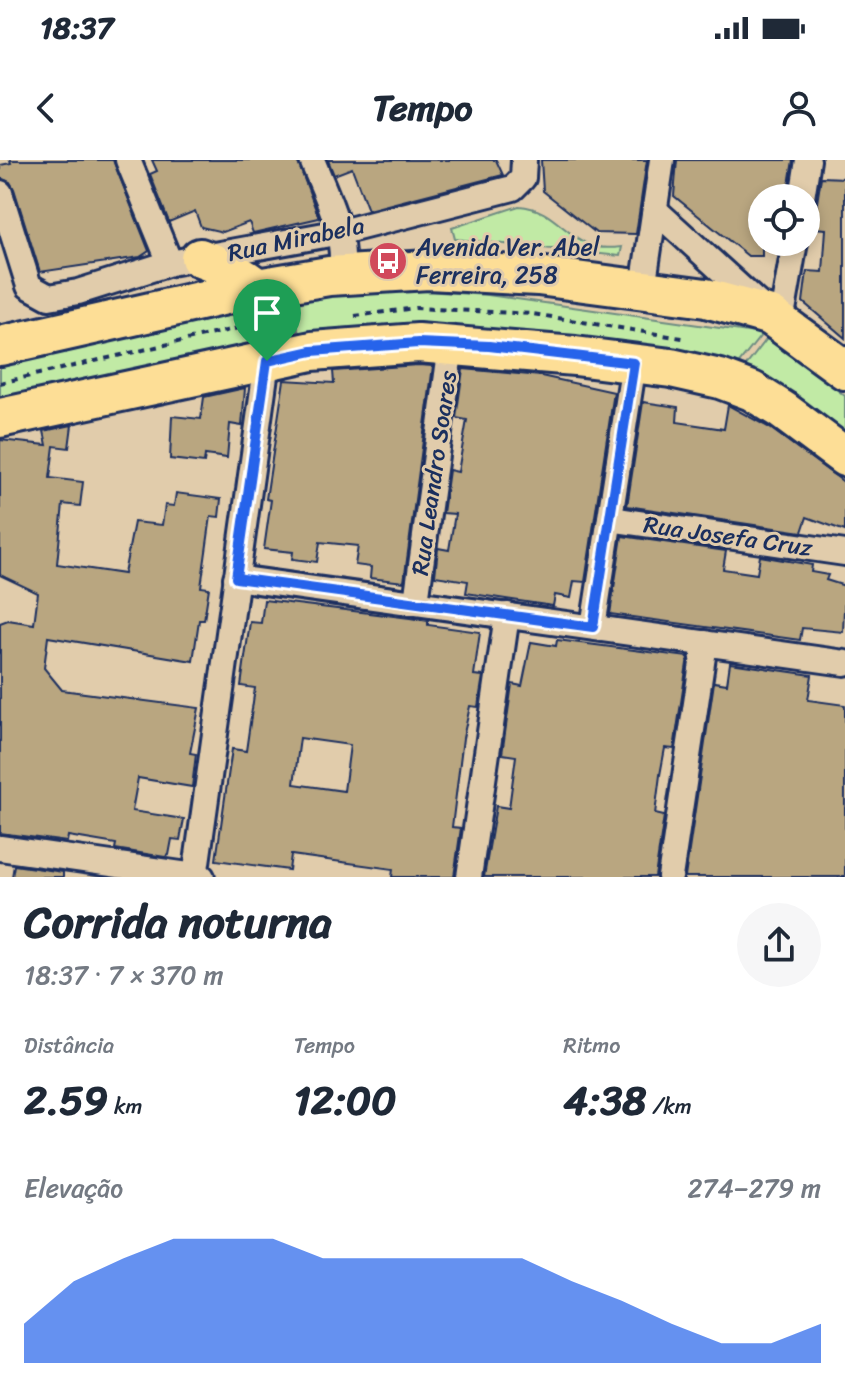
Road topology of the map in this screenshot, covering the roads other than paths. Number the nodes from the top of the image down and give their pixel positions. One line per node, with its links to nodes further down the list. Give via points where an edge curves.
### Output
1 (128, 160): 11 (street)
2 (312, 160): 9 (street)
3 (524, 160): 9 (street, Rua Mirabela, via 523,178 513,188)
4 (662, 160): 8 (street)
5 (808, 160): 6 (street)
6 (804, 184)
7 (0, 193): 11 (street, Rua Mirabela, via 29,286 49,297)
8 (655, 210): 14 (street); 15 (street)
9 (341, 232): 11 (street, Rua Mirabela); 12 (street)
10 (792, 256): 15 (street)
11 (185, 261): 13 (main road)
12 (341, 275): 13 (main road); 14 (main road, via 429,270)
13 (257, 288): 17 (main road); 18 (main road, via 274,308 277,325)
14 (643, 288): 15 (main road, via 706,298)
15 (776, 319): 20 (main road)
16 (451, 345): 18 (main road, via 369,345); 19 (main road); 26 (street, Rua Leandro Soares)
17 (0, 346)
18 (267, 361): 21 (main road); 25 (street)
19 (634, 363): 22 (main road, via 720,379 752,391); 23 (street)
20 (845, 370)
21 (0, 418)
22 (845, 457)
23 (610, 519): 24 (street, Rua Josefa Cruz); 28 (street)
24 (845, 553)
25 (236, 578): 26 (street); 32 (street)
26 (416, 602): 27 (street)
27 (507, 615): 28 (street); 34 (street)
28 (593, 627): 29 (street)
29 (705, 643): 30 (street); 35 (street)
30 (845, 663)
31 (0, 848): 32 (street)
32 (195, 876): 33 (street)
33 (202, 877)
34 (469, 877)
35 (670, 877)

